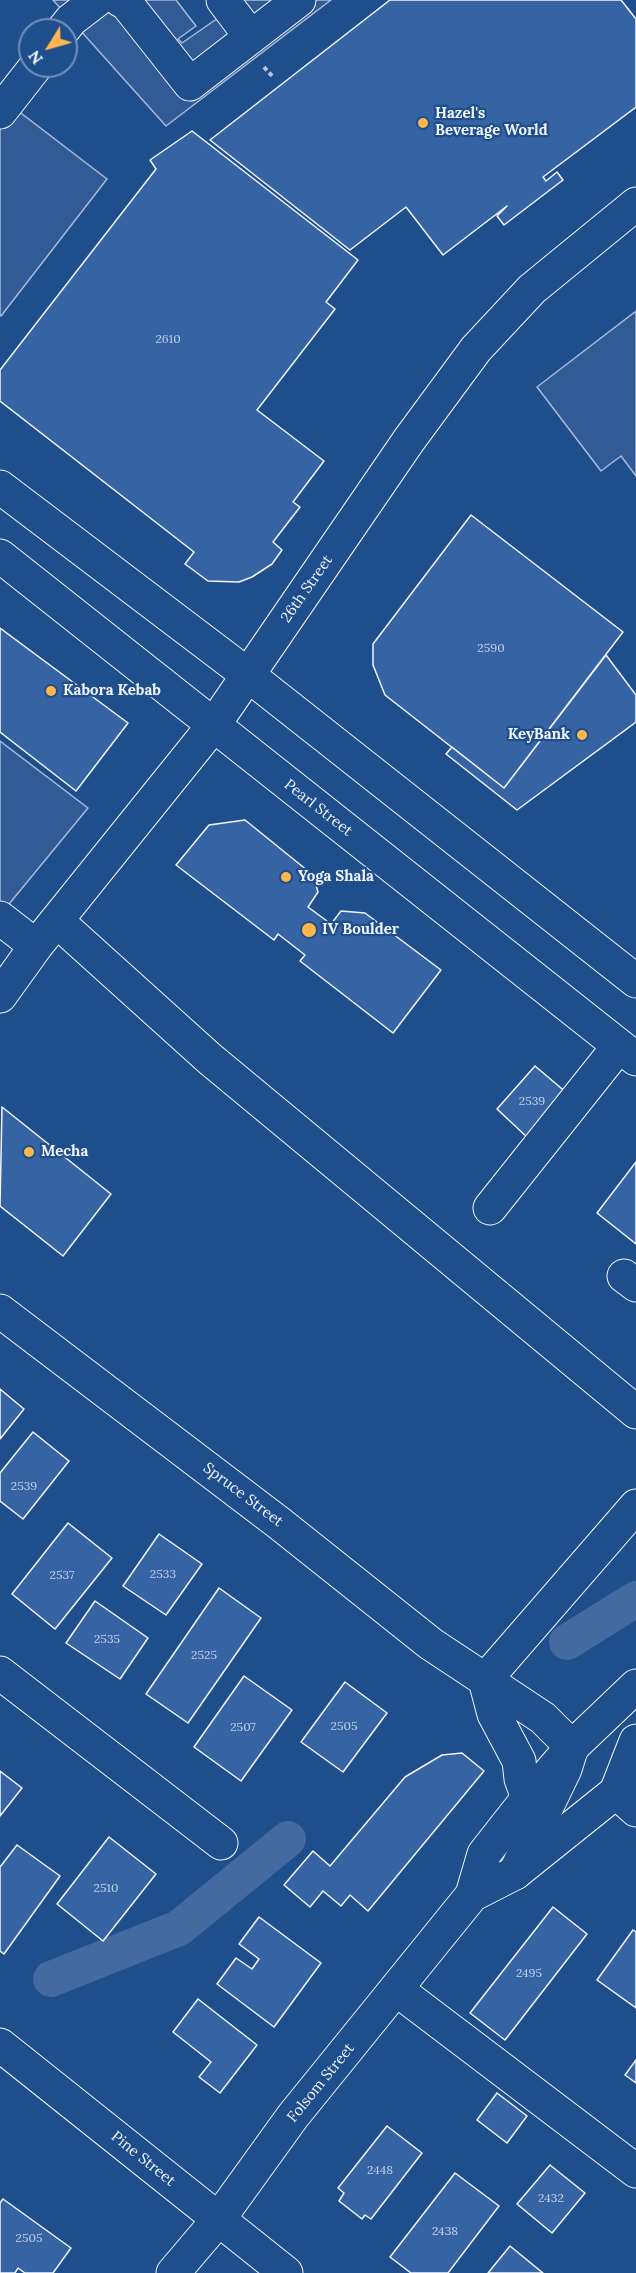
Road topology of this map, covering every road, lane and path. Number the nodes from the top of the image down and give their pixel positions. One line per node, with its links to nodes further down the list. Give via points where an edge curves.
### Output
1 (97, 0): 5 (main road)
2 (120, 0): 6 (main road, via 190,84)
3 (223, 0): 6 (main road)
4 (299, 0): 6 (main road)
5 (74, 18)
6 (251, 37)
7 (27, 78): 8 (main road)
8 (0, 112)
9 (636, 204): 14 (main road, 26th Street, via 532,289 476,349)
10 (0, 487): 12 (main road)
11 (0, 506): 12 (main road)
12 (58, 531): 14 (main road)
13 (0, 556): 15 (main road, Pearl Street)
14 (248, 675): 15 (main road, 26th Street); 19 (main road)
15 (213, 726): 17 (main road, 26th Street); 21 (main road, Pearl Street)
16 (0, 918): 18 (main road)
17 (57, 921): 18 (main road, 26th Street); 24 (main road, via 218,1066)
18 (36, 946): 20 (main road, 26th Street)
19 (636, 981)
20 (0, 996)
21 (630, 1047): 22 (main road)
22 (490, 1208)
23 (0, 1311): 27 (main road, Spruce Street, via 279,1522 431,1644)
24 (636, 1412)
25 (636, 1506): 27 (main road)
26 (0, 1672): 33 (main road)
27 (485, 1680): 30 (main road, Spruce Street, via 543,1718); 32 (main road, via 494,1714 519,1761)
28 (636, 1686): 30 (main road, Folsom Street)
29 (636, 1741): 31 (main road)
30 (572, 1747): 32 (main road, Folsom Street); 34 (main road)
31 (630, 1792): 34 (main road, Folsom Street)
32 (528, 1798): 35 (main road, Folsom Street, via 484,1854)
33 (221, 1843)
34 (515, 1873): 35 (main road, Folsom Street)
35 (472, 1895): 36 (main road, Folsom Street)
36 (396, 1989): 38 (main road); 39 (main road, Folsom Street, via 293,2116)
37 (0, 2045): 39 (main road, Pine Street)
38 (636, 2171)
39 (218, 2220): 40 (main road, Folsom Street); 41 (main road, Pine Street)
40 (173, 2273)
41 (286, 2273)

